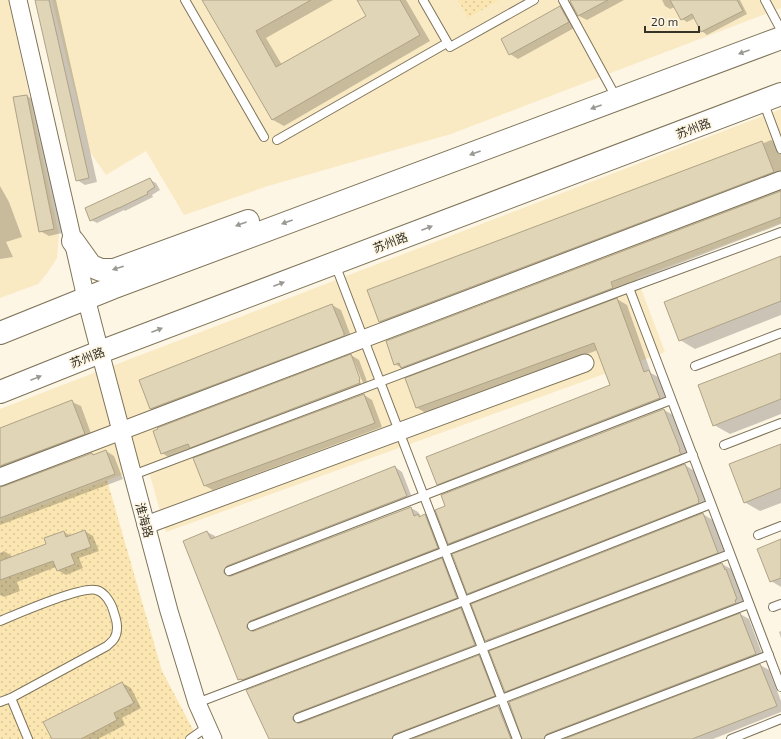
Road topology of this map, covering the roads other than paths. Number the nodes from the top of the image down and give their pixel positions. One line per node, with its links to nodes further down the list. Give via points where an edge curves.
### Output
1 (18, 0): 18 (street, 淮海路)
2 (185, 0): 12 (lane)
3 (423, 0): 9 (lane)
4 (534, 0): 9 (lane, via 450,47)
5 (563, 0): 11 (lane)
6 (765, 0): 7 (lane)
7 (781, 30)
8 (781, 38): 11 (main road, one-way to 11)
9 (448, 43): 13 (lane)
10 (772, 98): 14 (lane); 19 (main road, 苏州路, one-way to 10)
11 (618, 99): 16 (main road, one-way to 16)
12 (264, 137)
13 (277, 140)
14 (781, 149)
15 (781, 180): 24 (street)
16 (386, 186): 18 (main road, one-way to 18, via 288,206 114,270 100,270 91,266); 21 (main road, one-way to 21)
17 (781, 232): 20 (lane)
18 (73, 240): 21 (street, 淮海路)
19 (335, 263): 24 (lane); 25 (main road, 苏州路, one-way to 19)
20 (629, 288): 28 (lane); 30 (lane)
21 (86, 298): 22 (main road); 25 (street, 淮海路)
22 (0, 333)
23 (781, 333): 27 (lane)
24 (364, 338): 28 (lane); 32 (street)
25 (100, 352): 29 (main road, 苏州路, one-way to 25); 32 (street, 淮海路)
26 (585, 363): 33 (street)
27 (695, 366)
28 (380, 382): 33 (lane); 36 (lane)
29 (0, 392)
30 (672, 400): 35 (lane); 38 (lane)
31 (781, 423): 34 (lane)
32 (121, 431): 36 (street, 淮海路); 37 (street)
33 (399, 431): 38 (lane); 40 (street)
34 (724, 445)
35 (693, 455): 39 (lane); 43 (lane)
36 (133, 475): 40 (street, 淮海路)
37 (0, 477)
38 (424, 496): 43 (lane); 45 (lane)
39 (711, 504): 44 (lane); 46 (lane)
40 (146, 525): 58 (street, 淮海路)
41 (781, 526): 42 (lane)
42 (758, 535)
43 (445, 551): 46 (lane); 51 (lane)
44 (730, 554): 47 (lane); 52 (lane)
45 (229, 571)
46 (464, 601): 52 (lane); 58 (lane)
47 (749, 604): 53 (lane); 56 (lane)
48 (781, 604): 49 (lane)
49 (773, 607)
50 (0, 620): 55 (lane, via 70,594 95,590 104,594 116,620 114,640 107,646)
51 (252, 626)
52 (482, 648): 56 (lane); 59 (lane)
53 (769, 655): 54 (lane); 66 (lane)
54 (781, 687)
55 (11, 698): 57 (lane); 62 (lane)
56 (502, 699): 64 (lane); 65 (lane)
57 (0, 702)
58 (197, 703): 61 (street, 淮海路)
59 (298, 718)
60 (781, 719): 67 (lane)
61 (210, 733): 63 (lane)
62 (28, 739)
63 (190, 739)
64 (397, 739)
65 (517, 739)
66 (550, 739)
67 (731, 739)

